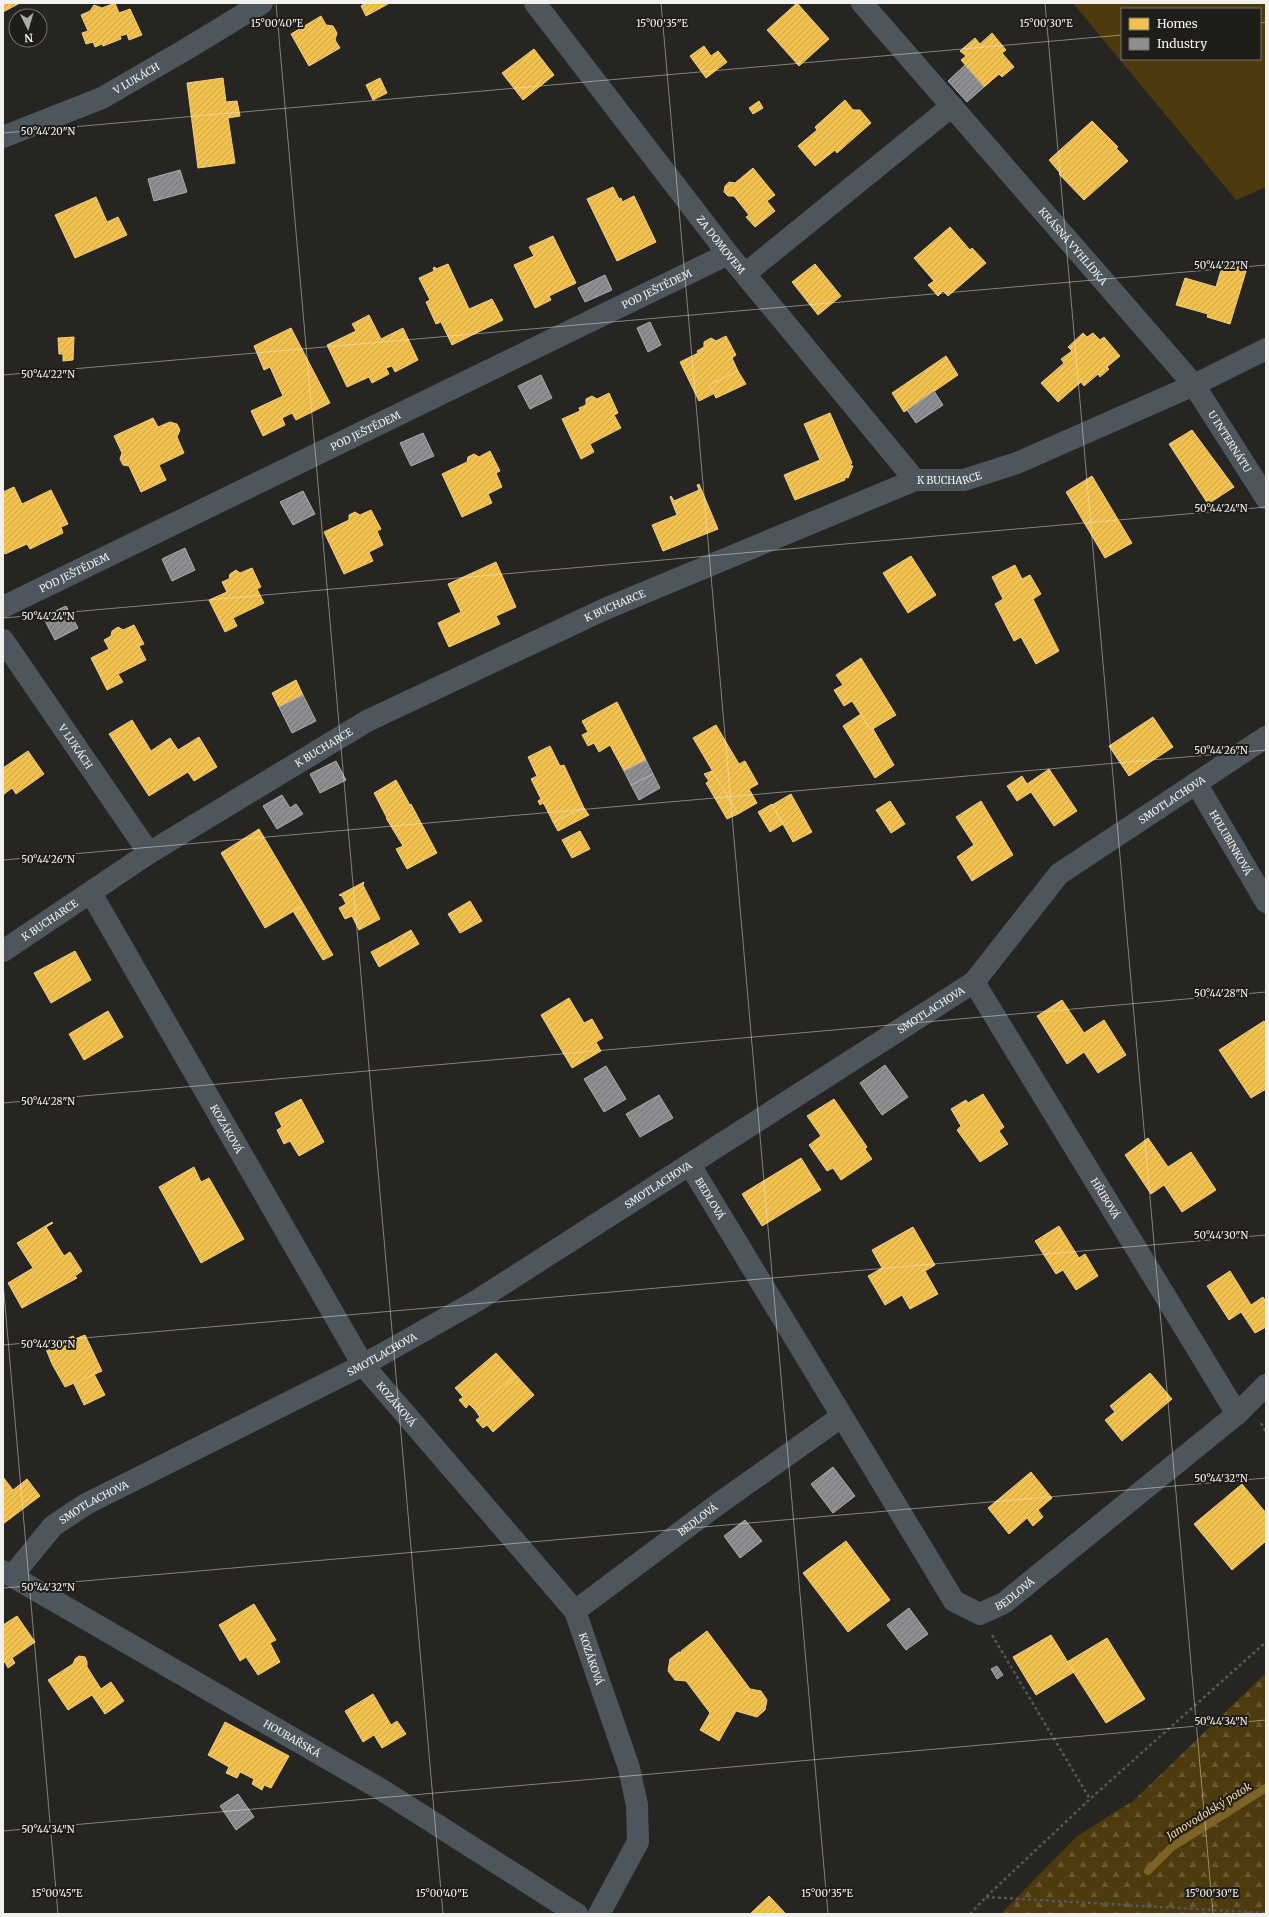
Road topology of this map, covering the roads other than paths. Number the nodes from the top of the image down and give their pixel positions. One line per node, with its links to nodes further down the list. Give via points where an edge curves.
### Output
1 (262, 3): 5 (street, V LUKÁCH, via 102,98)
2 (535, 3): 6 (street, ZA DOMOVEM)
3 (862, 3): 4 (street, KRÁSNÁ VYHLÍDKA)
4 (952, 106): 7 (street); 9 (street, KRÁSNÁ VYHLÍDKA)
5 (3, 137)
6 (728, 254): 7 (street, ZA DOMOVEM); 12 (street, POD JEŠTĚDEM)
7 (744, 274): 10 (street, ZA DOMOVEM)
8 (1266, 349): 9 (street, K BUCHARCE)
9 (1194, 385): 10 (street, K BUCHARCE, via 1017,463 964,480); 11 (street, U INTERNÁTU)
10 (915, 480): 16 (street, K BUCHARCE, via 605,609 367,721)
11 (1266, 498)
12 (3, 607)
13 (3, 640): 16 (street, V LUKÁCH)
14 (1266, 737): 15 (street, SMOTLACHOVA)
15 (1196, 783): 18 (street, HOLUBINKOVÁ); 20 (street, SMOTLACHOVA, via 1059,874)
16 (149, 853): 17 (street, K BUCHARCE)
17 (91, 893): 19 (street, K BUCHARCE); 22 (street, KOZÁKOVÁ)
18 (1266, 902)
19 (3, 951)
20 (974, 982): 21 (street, SMOTLACHOVA); 24 (street, HŘIBOVÁ)
21 (690, 1165): 22 (street, SMOTLACHOVA, via 478,1300); 25 (street, BEDLOVÁ)
22 (363, 1365): 26 (street, SMOTLACHOVA, via 86,1504 53,1526); 27 (street, KOZÁKOVÁ)
23 (1266, 1385): 24 (street)
24 (1237, 1414): 25 (street, BEDLOVÁ, via 1004,1603 980,1614 954,1601)
25 (841, 1417): 27 (street, BEDLOVÁ, via 714,1507)
26 (7, 1574): 28 (street, HOUBAŘSKÁ, via 382,1790)
27 (575, 1611): 29 (street, KOZÁKOVÁ, via 629,1768 637,1805 638,1842)
28 (577, 1914)
29 (599, 1914)

